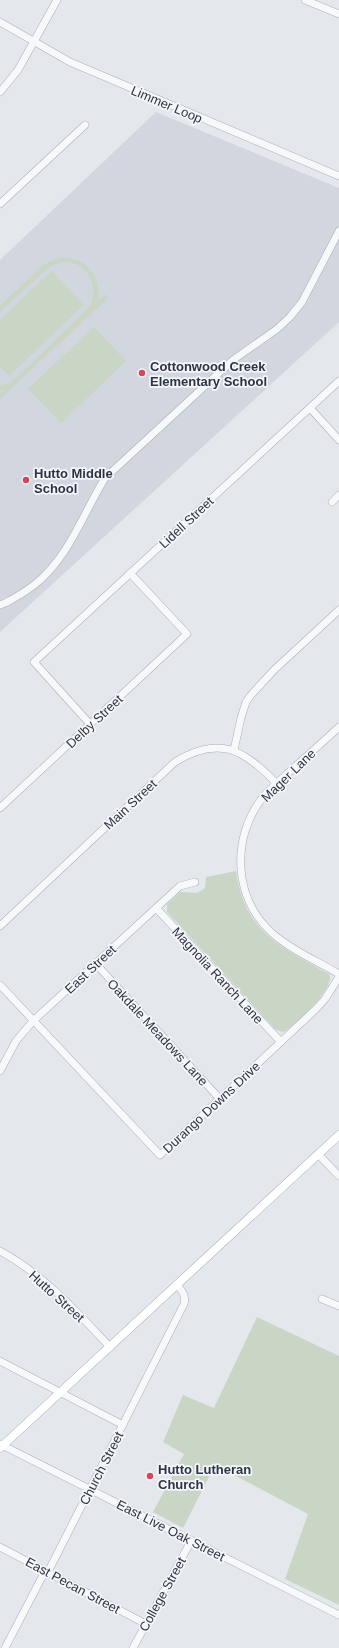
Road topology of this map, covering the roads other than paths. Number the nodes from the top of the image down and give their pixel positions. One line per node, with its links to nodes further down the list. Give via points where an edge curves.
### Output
1 (56, 0): 5 (street)
2 (305, 0): 3 (street)
3 (339, 14)
4 (0, 22): 5 (street, Limmer Loop)
5 (34, 42): 6 (street, via 18,70); 8 (street, Limmer Loop, via 70,62)
6 (0, 92)
7 (85, 125): 9 (street)
8 (339, 176)
9 (0, 204)
10 (339, 231): 17 (street, via 302,302 290,318 233,360 105,478 69,544 52,568 35,585)
11 (339, 382): 12 (street, Lidell Street)
12 (310, 408): 13 (street); 16 (street, Lidell Street)
13 (339, 440)
14 (339, 495): 15 (street)
15 (332, 502)
16 (130, 574): 19 (street, Lidell Street, via 34,662); 19 (street, Delby Street, via 187,634)
17 (0, 605)
18 (339, 610): 21 (street, via 274,670 251,695 246,702)
19 (90, 724): 23 (street, Delby Street)
20 (339, 727): 22 (street, Mager Lane)
21 (234, 750): 22 (street, Main Street, via 250,758); 26 (street, Main Street, via 196,750 175,762)
22 (277, 784): 28 (street, Mager Lane, via 263,797 247,825 240,860 243,885 249,902 271,932 286,944)
23 (0, 808)
24 (195, 882): 25 (street, East Street, via 180,886)
25 (156, 908): 27 (street, East Street); 31 (street, Magnolia Ranch Lane)
26 (0, 926)
27 (96, 964): 30 (street, East Street); 33 (street, Oakdale Meadows Lane)
28 (339, 975): 31 (street, Durango Downs Drive, via 322,1003)
29 (0, 986): 30 (street, Durango Downs Drive)
30 (33, 1022): 32 (street, East Street, via 16,1041); 33 (street, Durango Downs Drive, via 160,1155)
31 (281, 1042): 33 (street, Durango Downs Drive)
32 (0, 1071)
33 (220, 1099)
34 (339, 1135): 35 (main road)
35 (318, 1154): 36 (street); 38 (main road)
36 (339, 1176)
37 (0, 1251): 41 (street, Hutto Street, via 28,1269 64,1299)
38 (178, 1286): 41 (main road); 44 (street, Church Street, via 185,1298 184,1304)
39 (322, 1299): 40 (street)
40 (339, 1306)
41 (110, 1347): 43 (main road)
42 (0, 1361): 43 (street)
43 (60, 1393): 44 (street); 45 (main road)
44 (123, 1425): 46 (street, Church Street)
45 (1, 1446): 46 (street, East Live Oak Street)
46 (91, 1490): 47 (street, East Live Oak Street); 49 (street, Church Street)
47 (191, 1541): 50 (street, East Live Oak Street); 51 (street, College Street)
48 (0, 1547): 49 (street, East Pecan Street)
49 (48, 1572): 51 (street, East Pecan Street); 52 (street, Church Street, via 42,1577)
50 (339, 1615)
51 (146, 1624): 53 (street, College Street)
52 (5, 1648)
53 (133, 1648)

